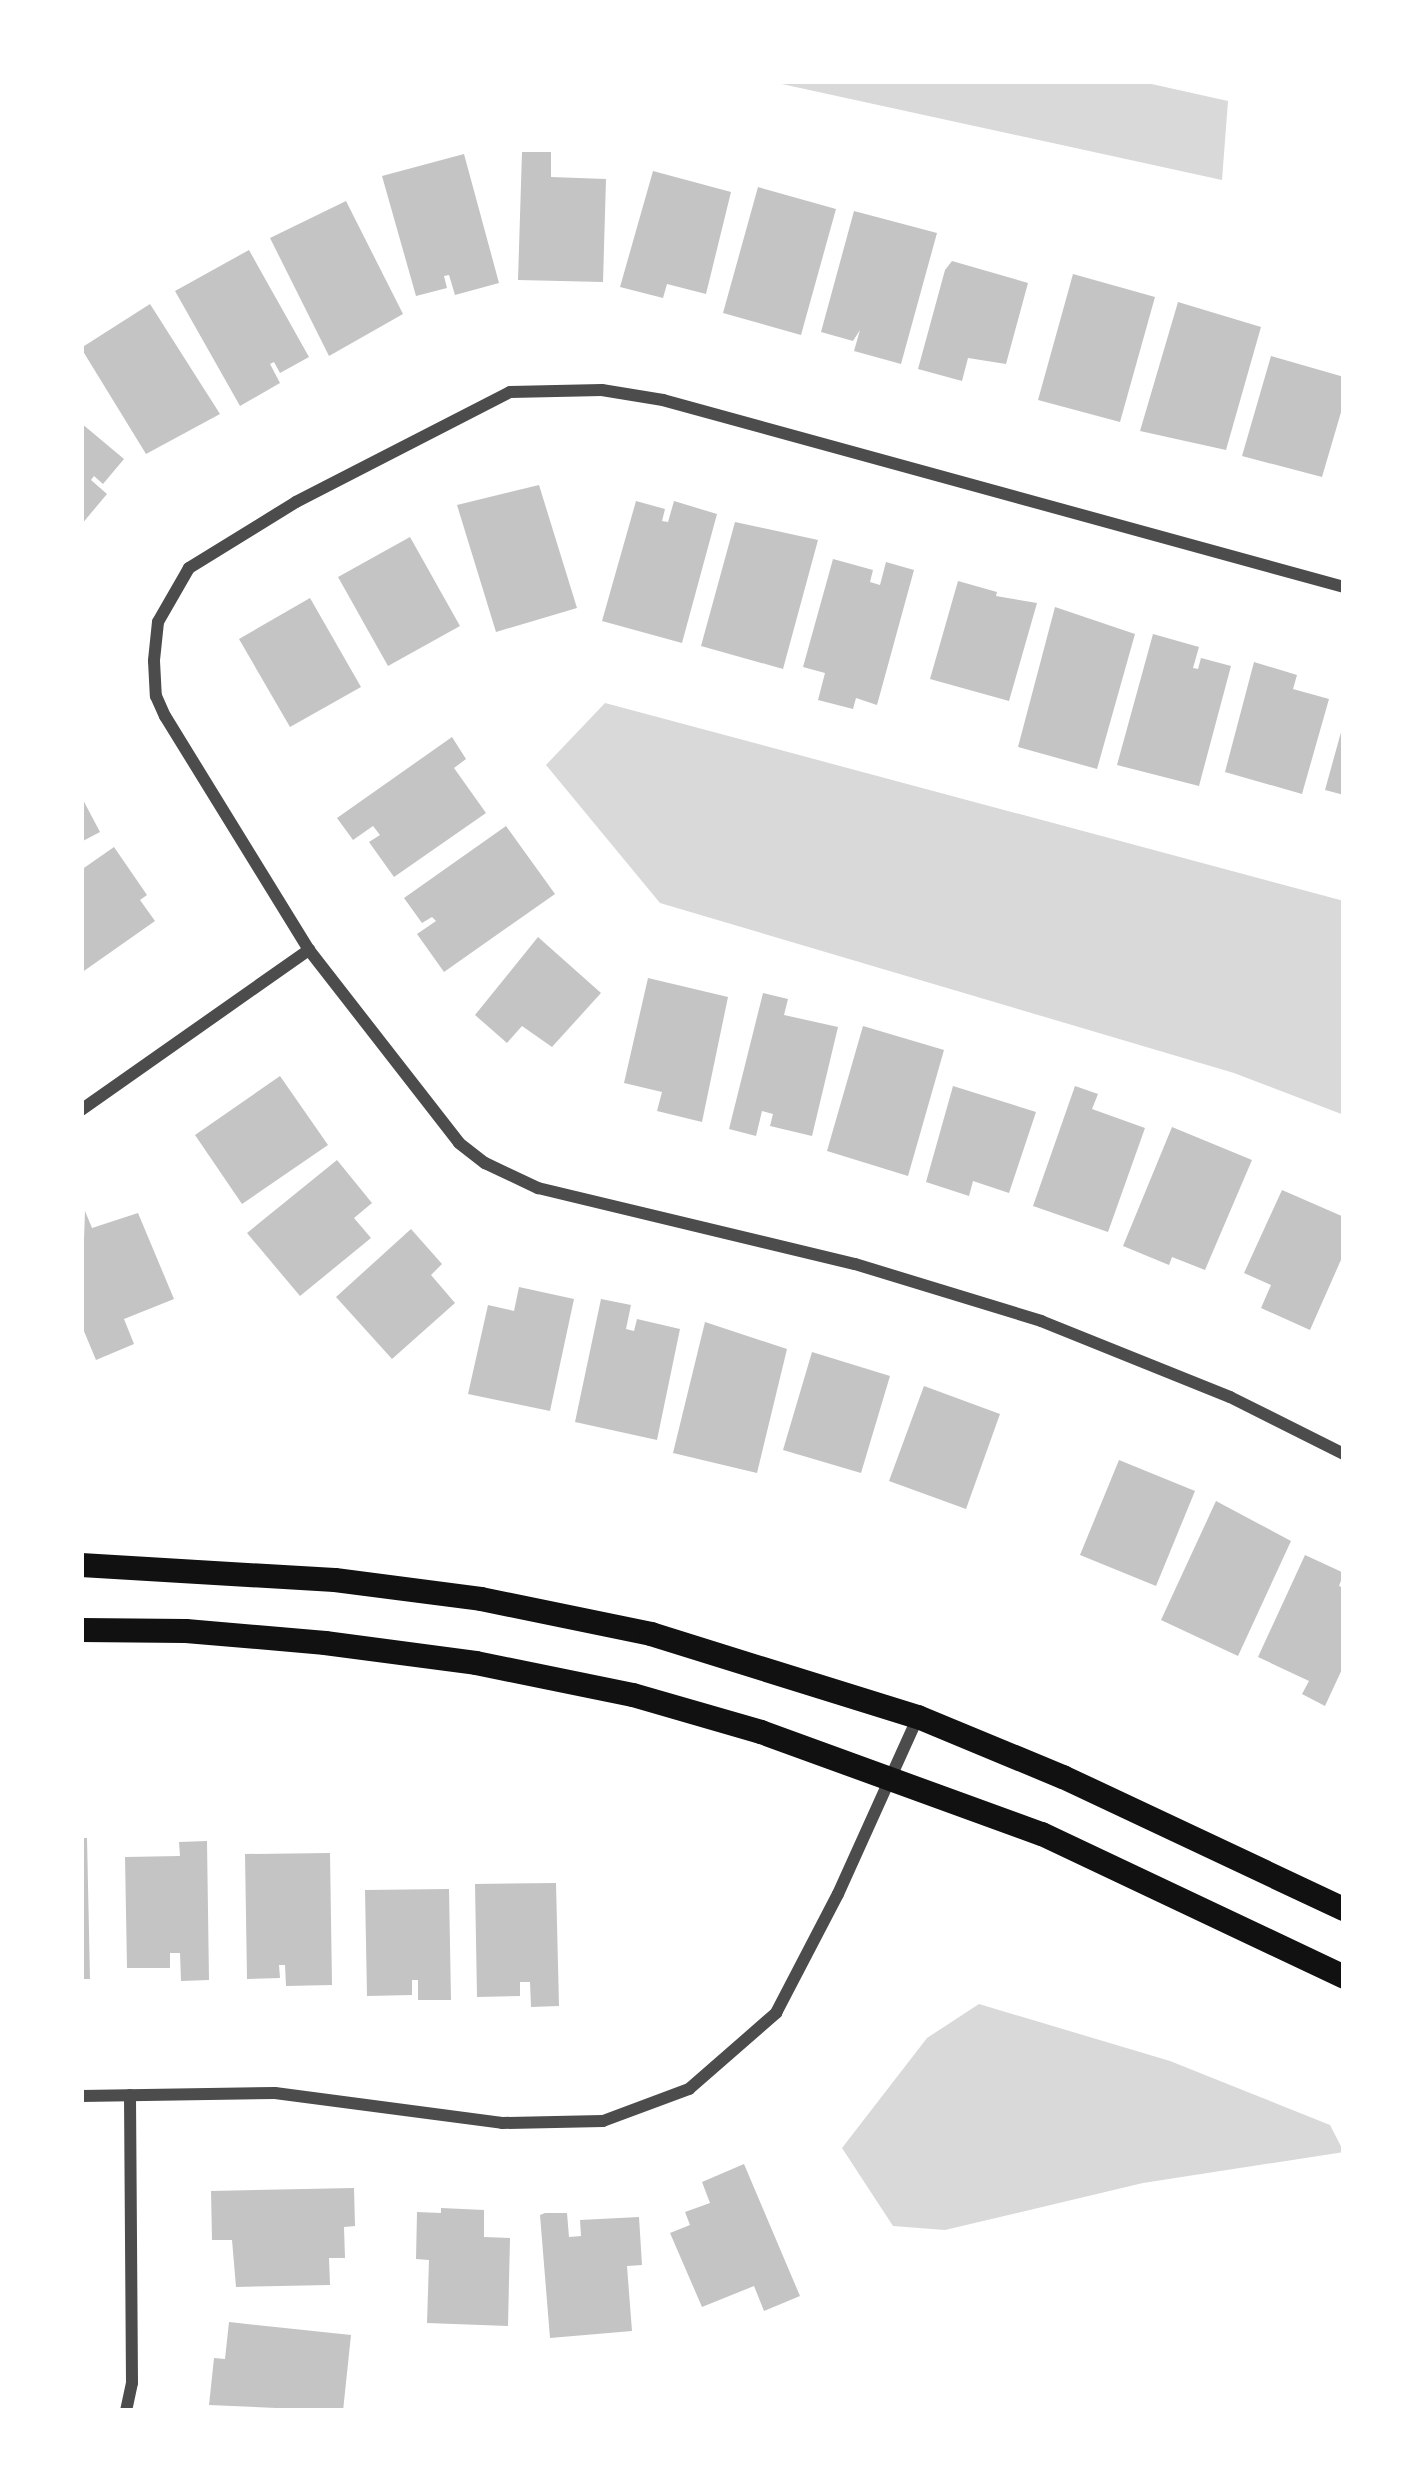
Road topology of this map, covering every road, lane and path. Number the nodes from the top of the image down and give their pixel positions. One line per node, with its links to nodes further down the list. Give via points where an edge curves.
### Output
1 (1344, 587): 2 (street, via 663,400 602,390 510,392 296,502 189,568 158,622 156,696 165,716)
2 (309, 950): 3 (street); 4 (street, via 459,1144 485,1163 538,1188 855,1264 1041,1322 1230,1397)
3 (81, 1110)
4 (1344, 1454)
5 (81, 1565): 7 (main road, via 481,1599 651,1634)
6 (81, 1630): 8 (main road, via 279,1639 476,1664 633,1695)
7 (918, 1718): 8 (street); 9 (main road)
8 (890, 1776): 10 (main road, via 1042,1834); 11 (street, via 776,2013 689,2089 603,2121 502,2123 275,2093)
9 (1344, 1909)
10 (1344, 1977)
11 (130, 2095): 12 (street); 13 (street)
12 (81, 2096)
13 (126, 2411)

